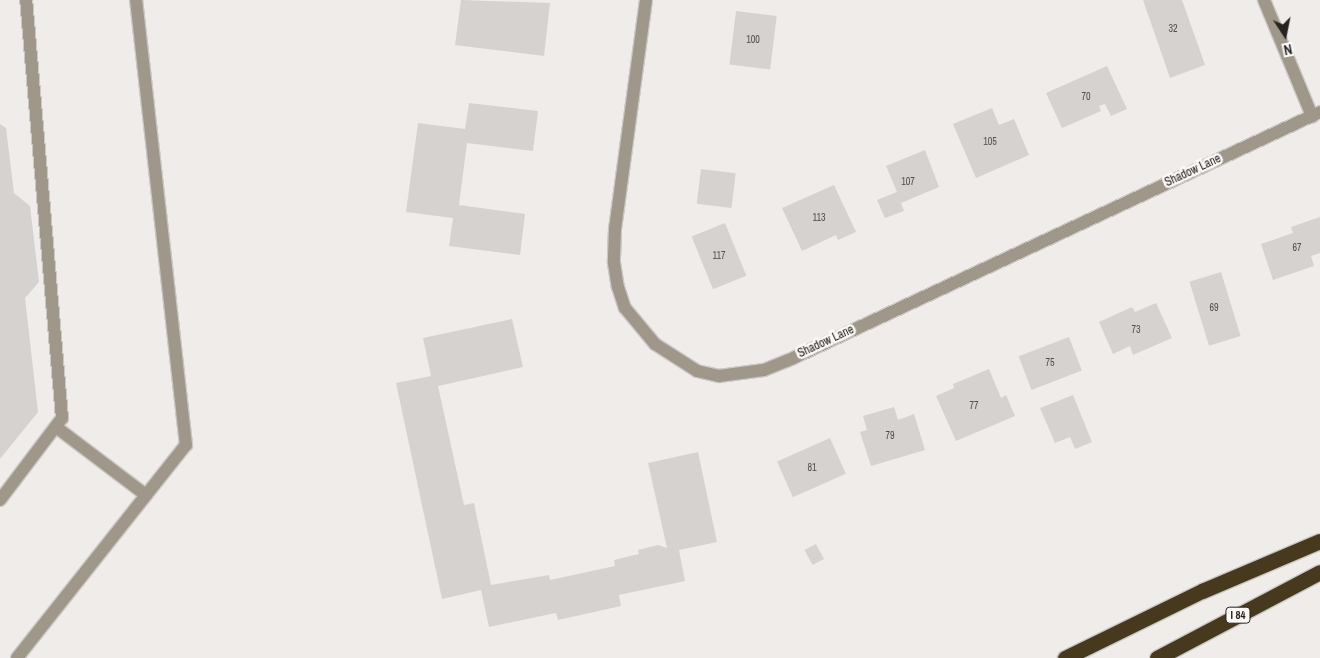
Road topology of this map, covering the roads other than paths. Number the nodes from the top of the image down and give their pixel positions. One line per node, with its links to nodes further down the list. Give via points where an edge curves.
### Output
1 (26, 0): 6 (street, via 62,418)
2 (136, 0): 7 (street, via 186,445)
3 (646, 0): 5 (street, Shadow Lane, via 615,229 614,263 618,287 625,308 655,344 697,371 719,376 764,370 788,360)
4 (1264, 0): 5 (street)
5 (1316, 114)
6 (56, 427): 7 (street); 8 (street)
7 (146, 495): 11 (street)
8 (0, 500)
9 (1320, 540): 12 (highway, via 1211,586)
10 (1320, 572): 13 (highway, I 84)
11 (17, 658)
12 (1065, 658)
13 (1157, 658)

